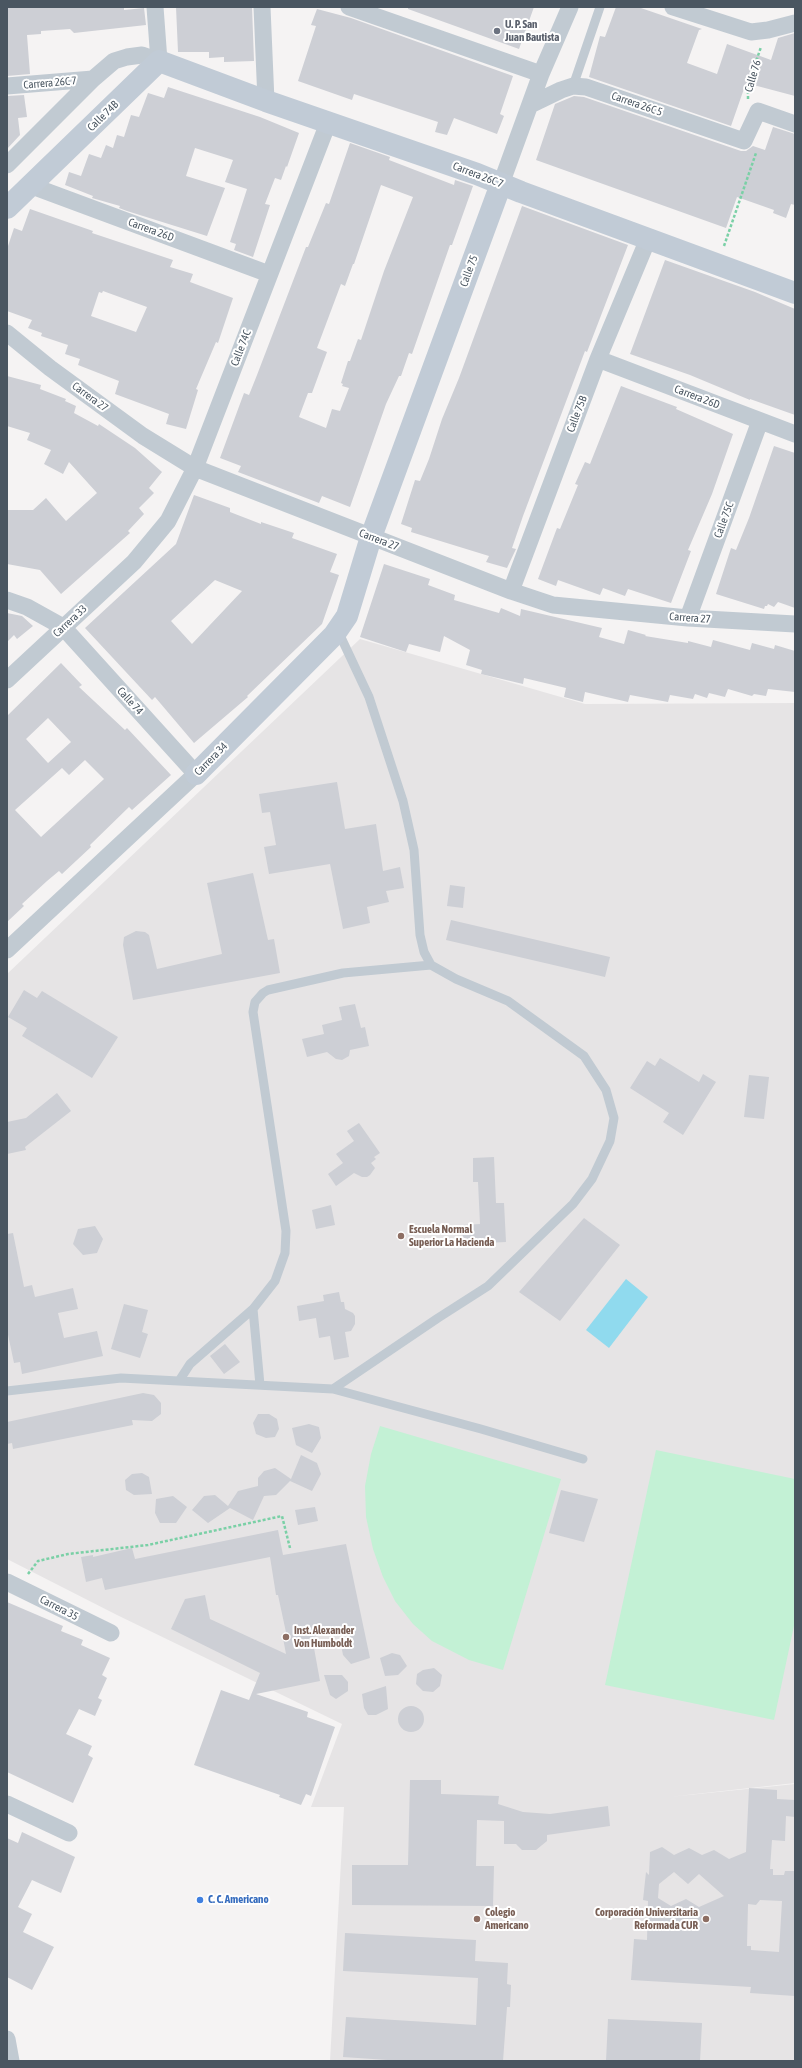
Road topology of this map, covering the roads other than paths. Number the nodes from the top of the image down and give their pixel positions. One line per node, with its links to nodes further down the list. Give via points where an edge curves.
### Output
1 (155, 7): 8 (street)
2 (262, 7): 13 (street)
3 (349, 7): 9 (street)
4 (570, 7): 9 (street, Calle 75)
5 (600, 7): 12 (lane)
6 (673, 7): 7 (street, via 751,32)
7 (795, 23)
8 (159, 61): 10 (street, via 142,55 127,57 114,62); 13 (street, Carrera 26C 7); 19 (street, Calle 74B)
9 (541, 74): 14 (street, Calle 75)
10 (93, 79): 11 (street, Carrera 26C 7); 17 (street)
11 (7, 86)
12 (573, 86): 14 (street); 16 (street, Carrera 26C 5, via 586,87 744,141 758,111)
13 (266, 101): 15 (street, Carrera 26C 7)
14 (530, 105): 18 (street, Calle 75)
15 (328, 123): 18 (street, Carrera 26C 7); 22 (street, Calle 74C)
16 (795, 124)
17 (7, 166)
18 (501, 184): 21 (street, Carrera 26C 7); 29 (street, Calle 75)
19 (32, 186): 20 (street, Calle 74B); 22 (street, Carrera 26D)
20 (7, 208)
21 (648, 239): 23 (street, Carrera 26C 7); 25 (street, Calle 75B)
22 (270, 274): 28 (street, Calle 74C)
23 (795, 293)
24 (7, 333): 28 (street, Carrera 27, via 143,436)
25 (598, 359): 26 (street, Carrera 26D); 31 (street, Calle 75B)
26 (760, 421): 27 (street, Carrera 26D); 33 (street, Calle 75C)
27 (795, 434)
28 (195, 468): 29 (street, Carrera 27); 30 (street, Calle 74C, via 168,521)
29 (372, 537): 31 (street, Carrera 27); 36 (street, Carrera 34, via 347,616)
30 (134, 562): 35 (street, Carrera 33)
31 (511, 591): 33 (street, Carrera 27, via 552,605)
32 (7, 600): 35 (street, Calle 74)
33 (688, 618): 34 (street, Carrera 27)
34 (795, 624)
35 (63, 627): 37 (street, Carrera 33); 38 (street, Calle 74)
36 (337, 630): 38 (street, Carrera 34); 40 (lane, via 369,697 403,801 414,850 420,935 424,952)
37 (7, 680)
38 (196, 774): 39 (street, Carrera 34)
39 (7, 950)
40 (431, 965): 41 (lane, via 343,973 268,990 256,1002 253,1012 286,1242 283,1262 275,1281); 44 (lane, via 456,979 508,1001 584,1056 606,1090 614,1118 610,1141 592,1179 573,1204 488,1286)
41 (253, 1309): 42 (lane, via 190,1364); 43 (lane)
42 (179, 1381): 43 (lane); 45 (lane, via 120,1378)
43 (260, 1385): 44 (lane)
44 (333, 1390): 46 (lane)
45 (7, 1391)
46 (583, 1459)
47 (13, 1585): 48 (street, Carrera 35)
48 (111, 1633)
49 (7, 1804): 50 (street)
50 (69, 1834)
51 (7, 2039): 52 (street)
52 (11, 2061)

